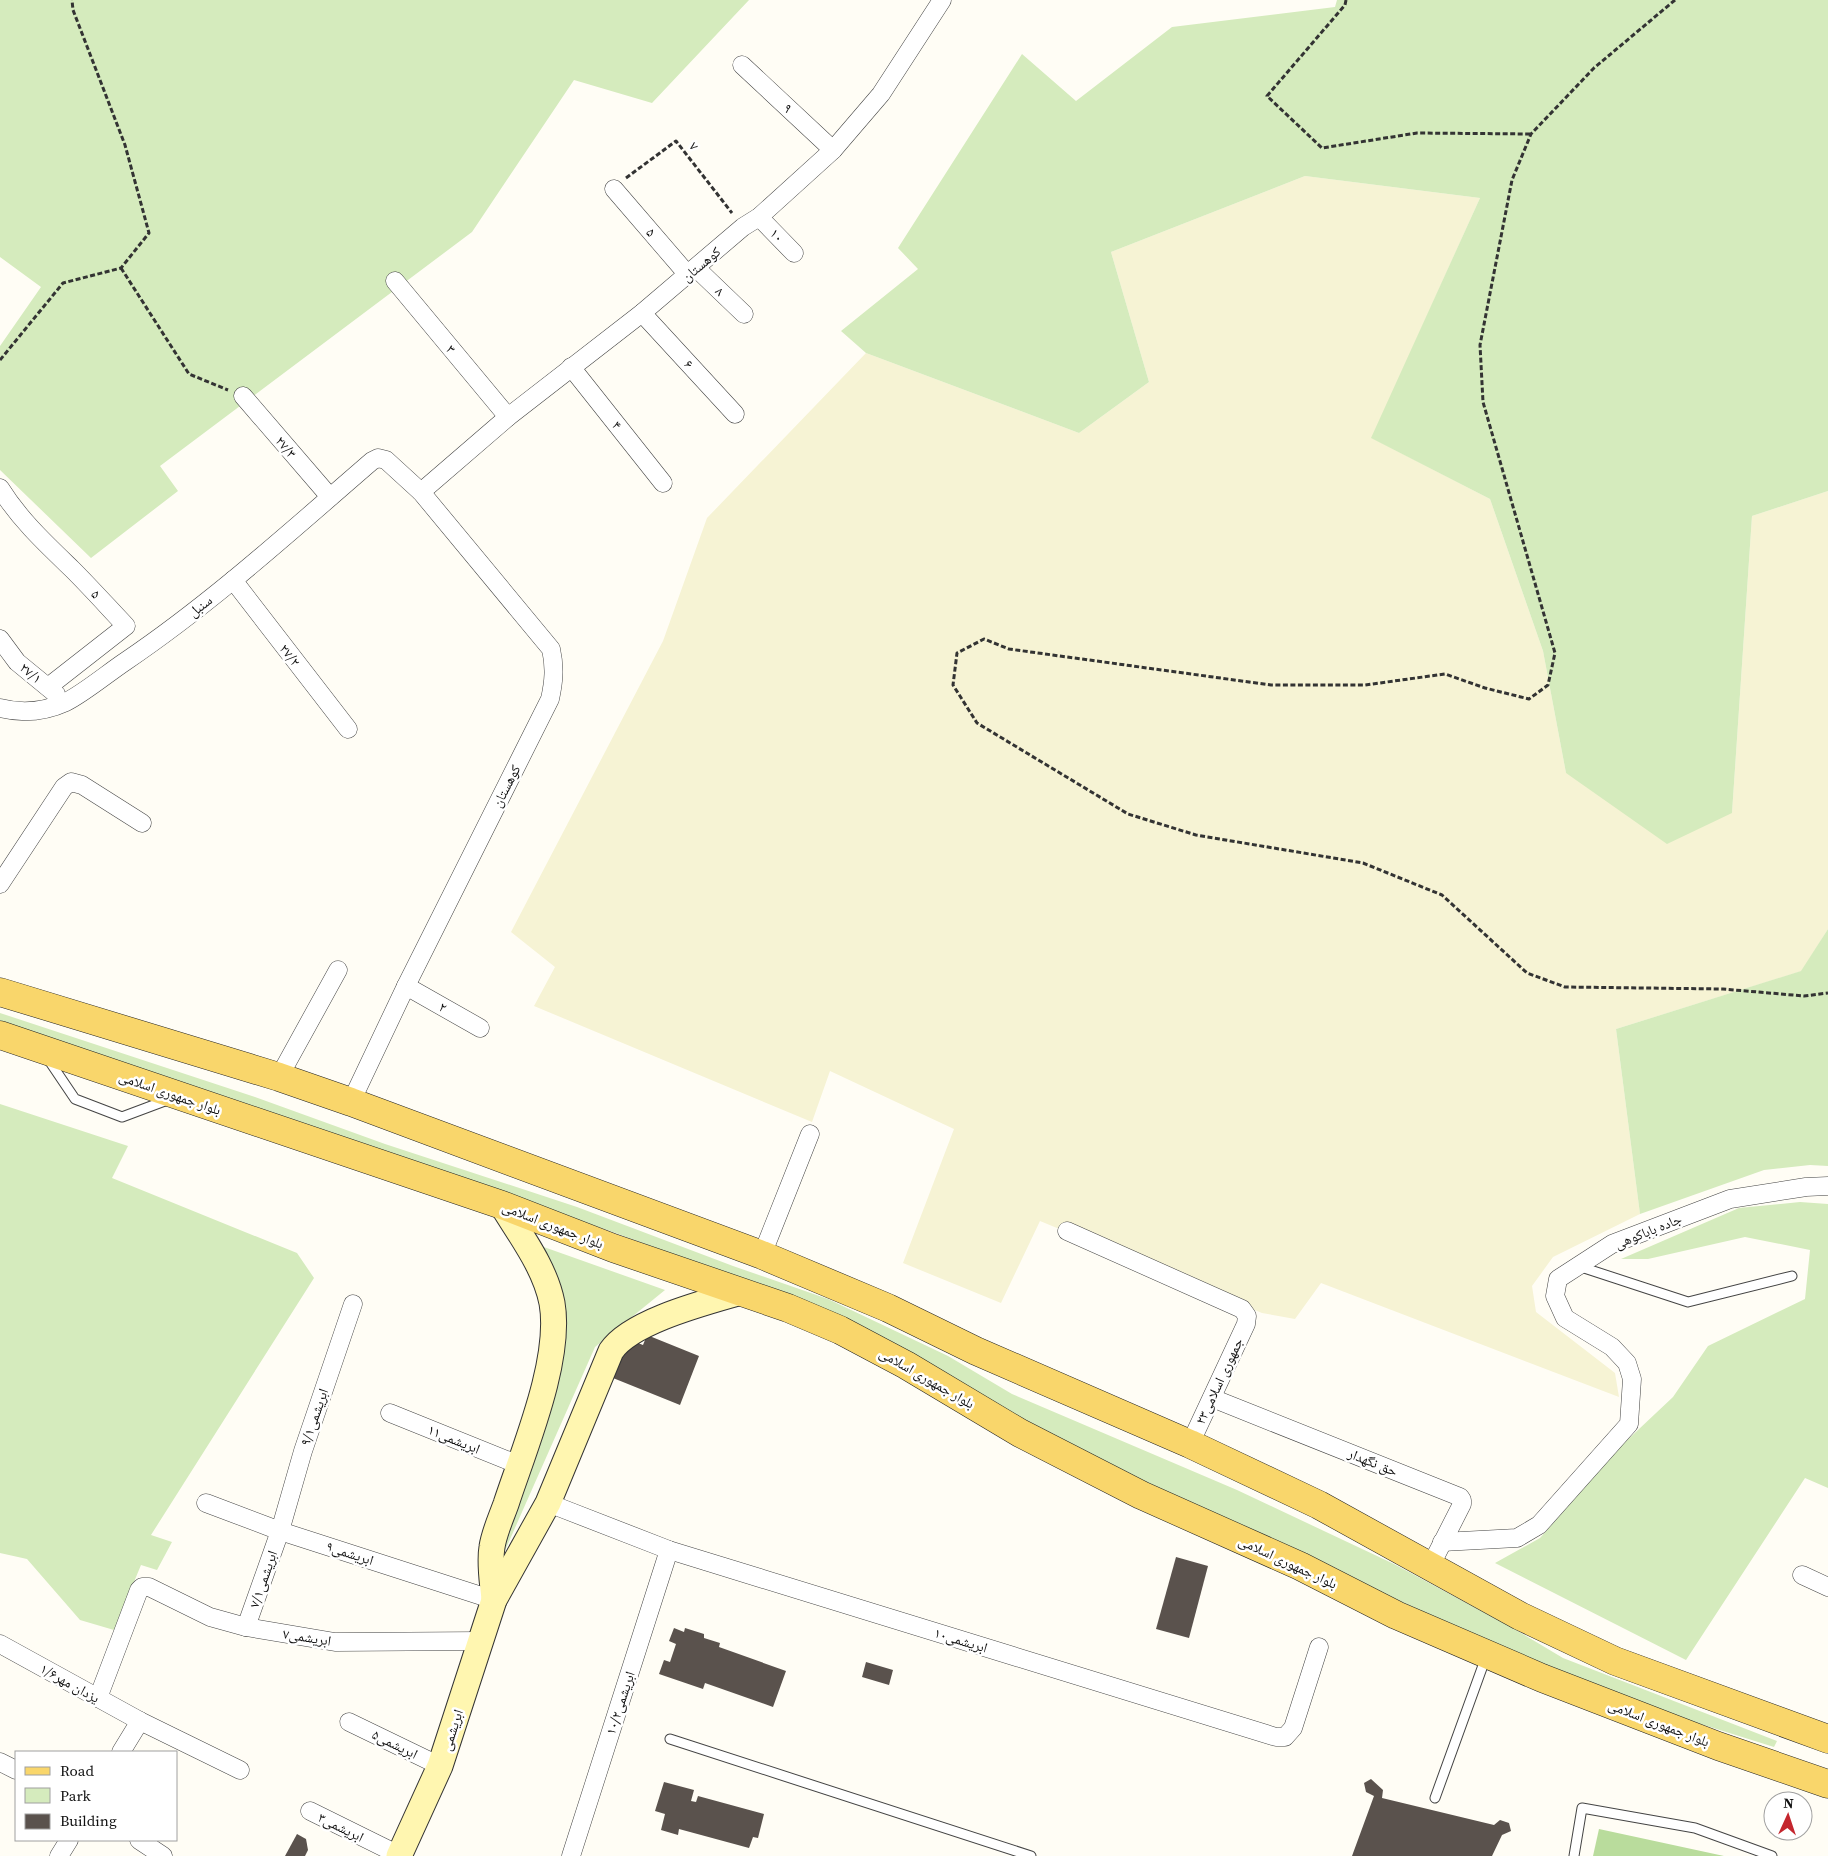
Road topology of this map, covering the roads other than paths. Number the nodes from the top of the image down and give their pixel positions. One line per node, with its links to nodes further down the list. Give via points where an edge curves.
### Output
1 (942, 0): 3 (street, کوهستان, via 881,94)
2 (742, 65): 3 (street, ۹)
3 (833, 150): 5 (street, کوهستان)
4 (614, 189): 7 (street, ۵)
5 (759, 217): 6 (street, ۱۰); 7 (street, کوهستان)
6 (794, 253)
7 (692, 272): 9 (street, کوهستان); 10 (street, ۸)
8 (395, 281): 14 (street, ۳)
9 (642, 313): 11 (street, کوهستان); 13 (street, ۶)
10 (744, 314)
11 (571, 367): 14 (street, کوهستان); 16 (street, ۴)
12 (243, 396): 19 (street, ۲۷/۳)
13 (735, 414)
14 (508, 417): 18 (street, کوهستان)
15 (378, 458): 18 (street, کوهستان, via 386,460); 19 (street, سنبل)
16 (663, 483)
17 (0, 488): 22 (street, ۵, via 32,530 126,626)
18 (421, 492): 29 (street, کوهستان, via 551,649 554,681 550,699)
19 (330, 498): 20 (street, سنبل)
20 (232, 580): 23 (street, سنبل, via 147,646); 25 (street, ۲۷/۲)
21 (0, 639): 22 (street, ۲۷/۱, via 17,662)
22 (48, 687): 23 (street, ۲۷/۱)
23 (66, 702): 24 (street, سنبل, via 37,712)
24 (0, 708)
25 (348, 729)
26 (142, 824): 27 (street, via 82,785 71,782 64,787)
27 (0, 884)
28 (338, 970): 34 (street)
29 (406, 986): 31 (street, ۲); 36 (street, کوهستان)
30 (0, 992): 34 (main road)
31 (480, 1028)
32 (0, 1036): 33 (main road, بلوار جمهوری اسلامی)
33 (43, 1050): 35 (main road, بلوار جمهوری اسلامی); 35 (lane, via 74,1099 122,1116)
34 (278, 1077): 36 (main road)
35 (179, 1096): 39 (main road, بلوار جمهوری اسلامی)
36 (351, 1102): 41 (main road)
37 (810, 1134): 41 (street)
38 (1828, 1186): 42 (street, جاده باباکوهی, via 1730,1198 1612,1244)
39 (502, 1205): 44 (main road, بلوار جمهوری اسلامی); 49 (main road, via 545,1280 552,1302 554,1325 548,1371)
40 (1067, 1231): 46 (street, جمهوری اسلامی۲۳, via 1242,1309 1247,1316 1246,1324)
41 (762, 1255): 48 (main road)
42 (1578, 1266): 43 (lane, via 1688,1302); 53 (street, جاده باباکوهی, via 1558,1279 1555,1296 1565,1318 1612,1347 1627,1363 1632,1378 1628,1424 1539,1525 1517,1538)
43 (1792, 1276)
44 (741, 1292): 51 (main road, via 661,1319 615,1344); 63 (main road, بلوار جمهوری اسلامی, via 840,1330 1020,1433 1140,1495 1300,1566 1396,1615)
45 (353, 1304): 52 (street, ۹/۱ابریشمی, via 303,1451)
46 (1212, 1398): 48 (street, جمهوری اسلامی۲۳); 53 (street, حق نگهدار, via 1460,1497 1462,1504)
47 (390, 1413): 49 (street, ابریشمی۱۱)
48 (1190, 1444): 55 (main road, via 1318,1505)
49 (519, 1466): 58 (main road, via 492,1548)
50 (206, 1503): 52 (street, ابریشمی۹)
51 (548, 1503): 54 (street, ابریشمی۱۰); 58 (main road)
52 (280, 1531): 58 (street, ابریشمی۹); 59 (street, ابریشمی۷/۱)
53 (1442, 1542): 55 (street, حق نگهدار)
54 (669, 1550): 62 (street, ابریشمی۱۰, via 1276,1737 1285,1736 1293,1728); 83 (street, ۱۰/۲ابریشمی)
55 (1430, 1567): 67 (main road, via 1520,1616 1615,1661)
56 (1802, 1575): 57 (street)
57 (1828, 1587)
58 (494, 1600): 60 (main road, ابریشمی)
59 (246, 1627): 60 (street, ابریشمی۷, via 335,1642); 64 (street, ابریشمی۷, via 210,1617 149,1587 142,1587)
60 (482, 1641): 71 (main road, ابریشمی)
61 (0, 1644): 64 (street, ۱/۶یزدان مهر)
62 (1318, 1647)
63 (1487, 1655): 74 (main road, بلوار جمهوری اسلامی); 76 (lane)
64 (98, 1698): 65 (street, ۱/۶یزدان مهر)
65 (140, 1721): 69 (street); 73 (street, ۱/۶یزدان مهر)
66 (349, 1722): 71 (street, ابریشمی۵)
67 (1819, 1736): 74 (main road)
68 (670, 1739): 84 (lane)
69 (123, 1751)
70 (0, 1762): 72 (street)
71 (440, 1766): 82 (main road, ابریشمی)
72 (15, 1770)
73 (240, 1770)
74 (1792, 1772): 75 (main road, بلوار جمهوری اسلامی)
75 (1828, 1784)
76 (1435, 1798)
77 (310, 1811): 82 (street, ابریشمی۳)
78 (68, 1841): 80 (street)
79 (140, 1841): 81 (street)
80 (59, 1856)
81 (163, 1856)
82 (399, 1856)
83 (571, 1856)
84 (1032, 1856)
85 (1574, 1856): 86 (lane, via 1582,1808 1694,1828)
86 (1772, 1856)

